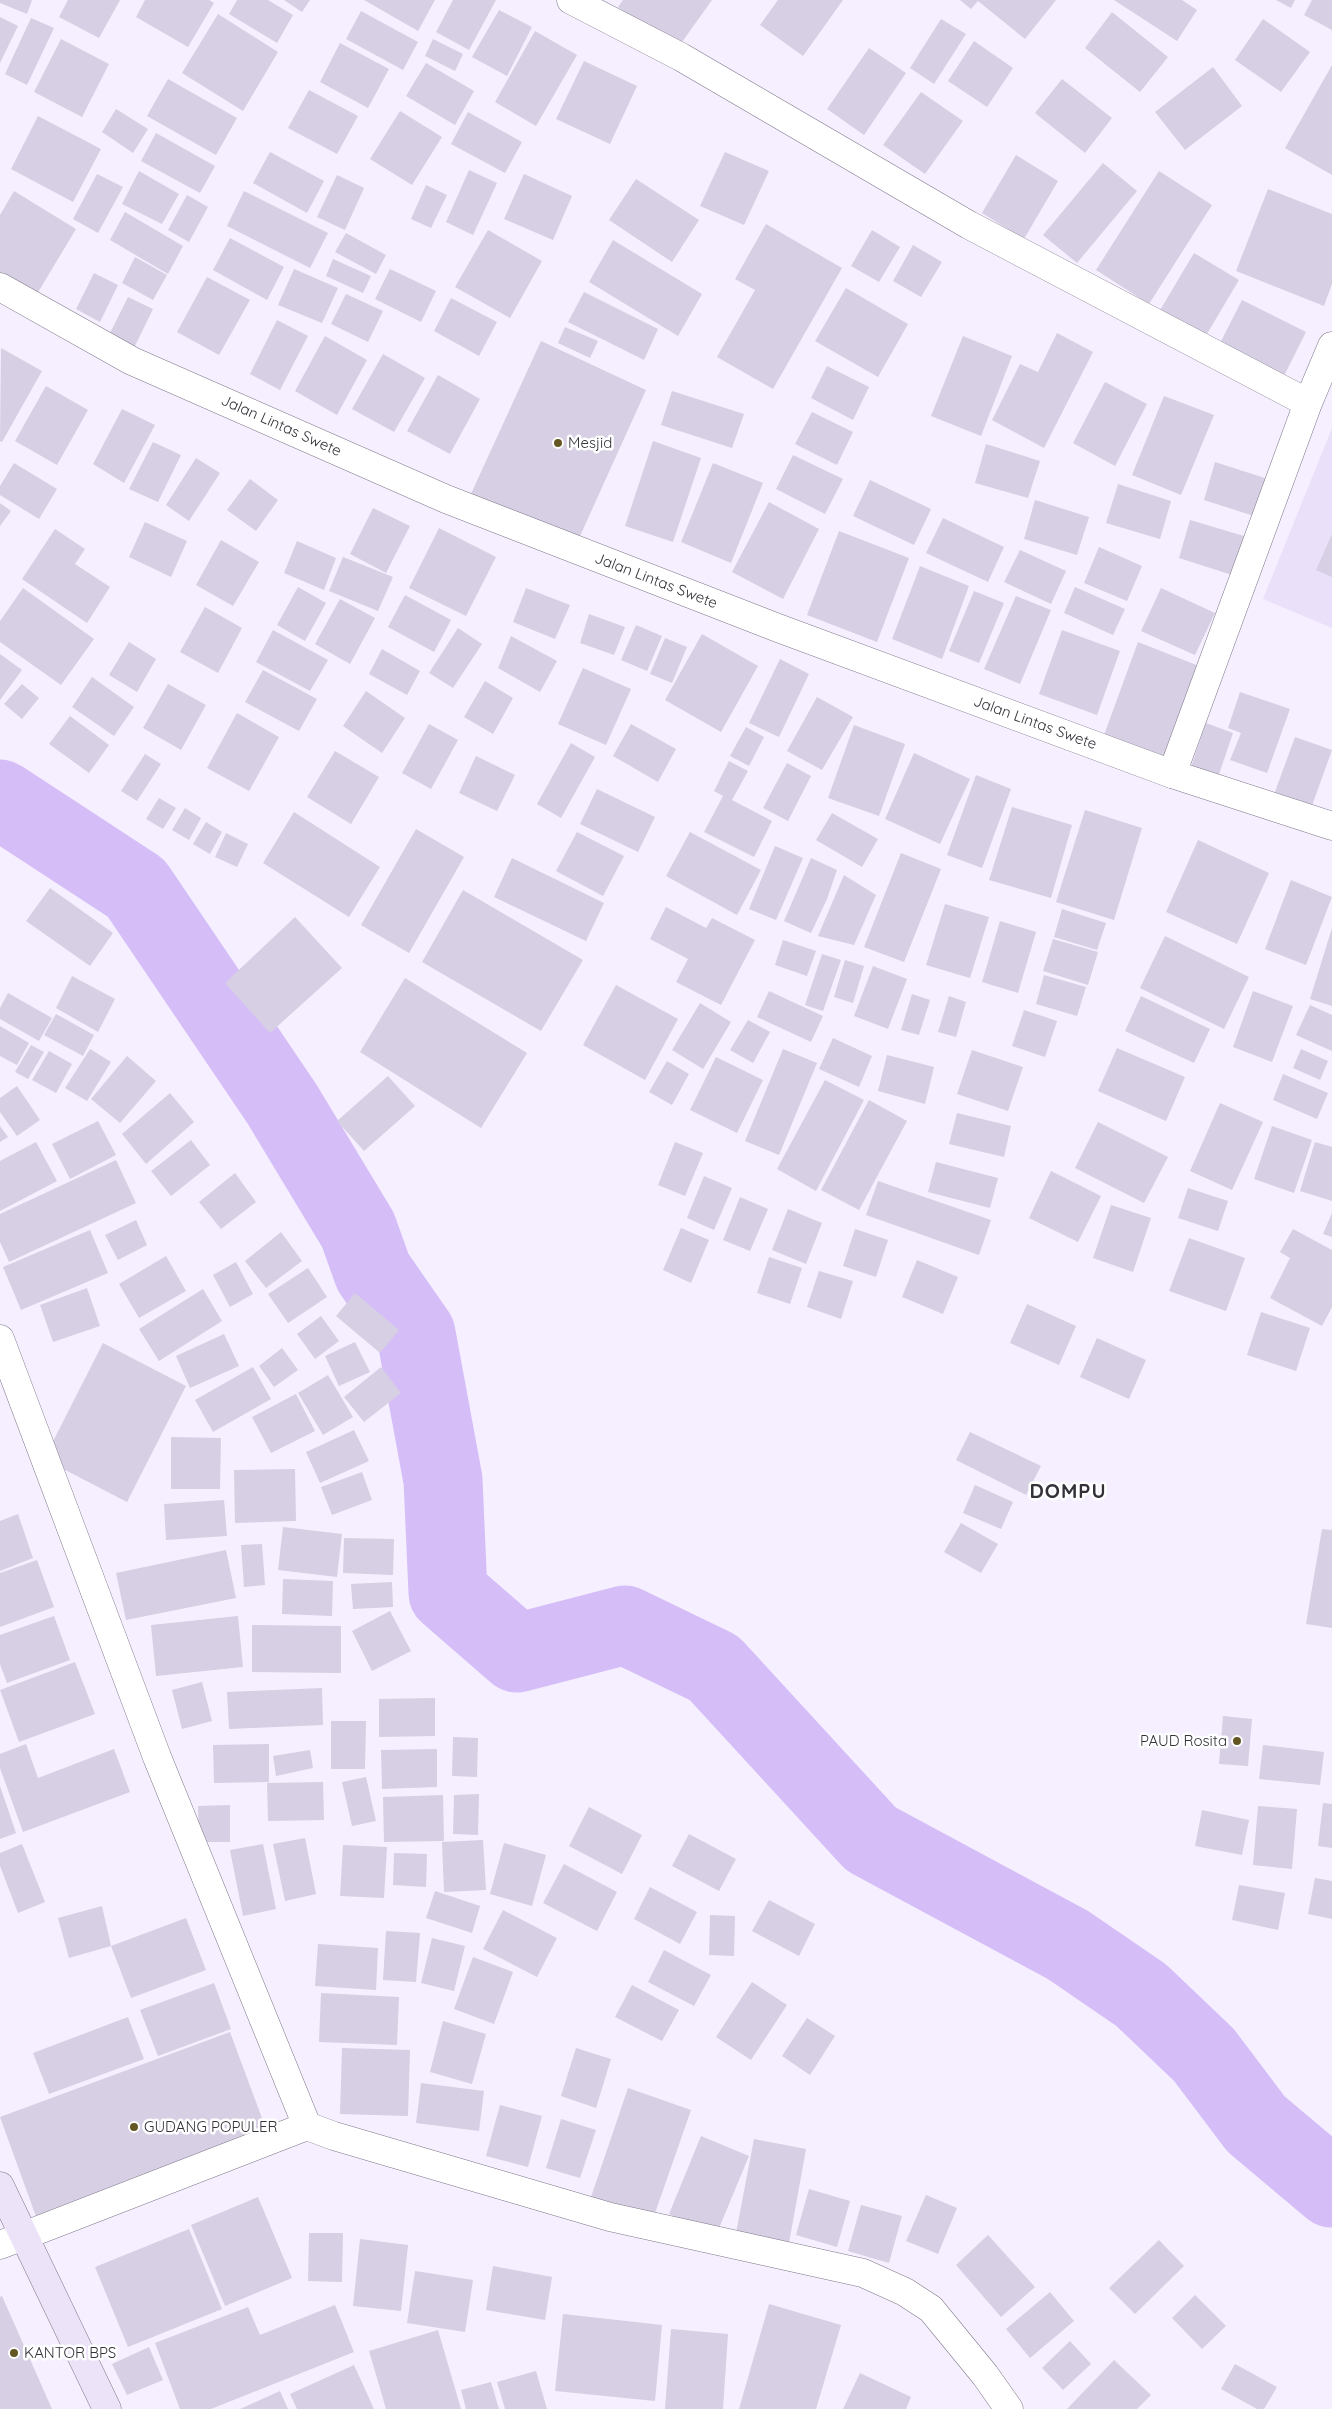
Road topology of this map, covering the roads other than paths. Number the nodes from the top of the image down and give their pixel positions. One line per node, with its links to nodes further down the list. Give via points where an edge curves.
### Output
1 (571, 0): 4 (street, via 681,57 970,225)
2 (0, 287): 5 (street, Jalan Lintas Swete, via 132,361 446,499 778,628)
3 (1332, 346): 4 (street)
4 (1308, 403): 5 (street)
5 (1172, 774): 6 (street, Jalan Lintas Swete)
6 (1332, 826)
7 (0, 1339): 8 (street, via 156,1757)
8 (307, 2126): 10 (street); 12 (street, via 610,2217 863,2273 905,2292 931,2309)
9 (0, 2186): 10 (main road)
10 (12, 2240): 11 (main road)
11 (107, 2409)
12 (1009, 2409)

